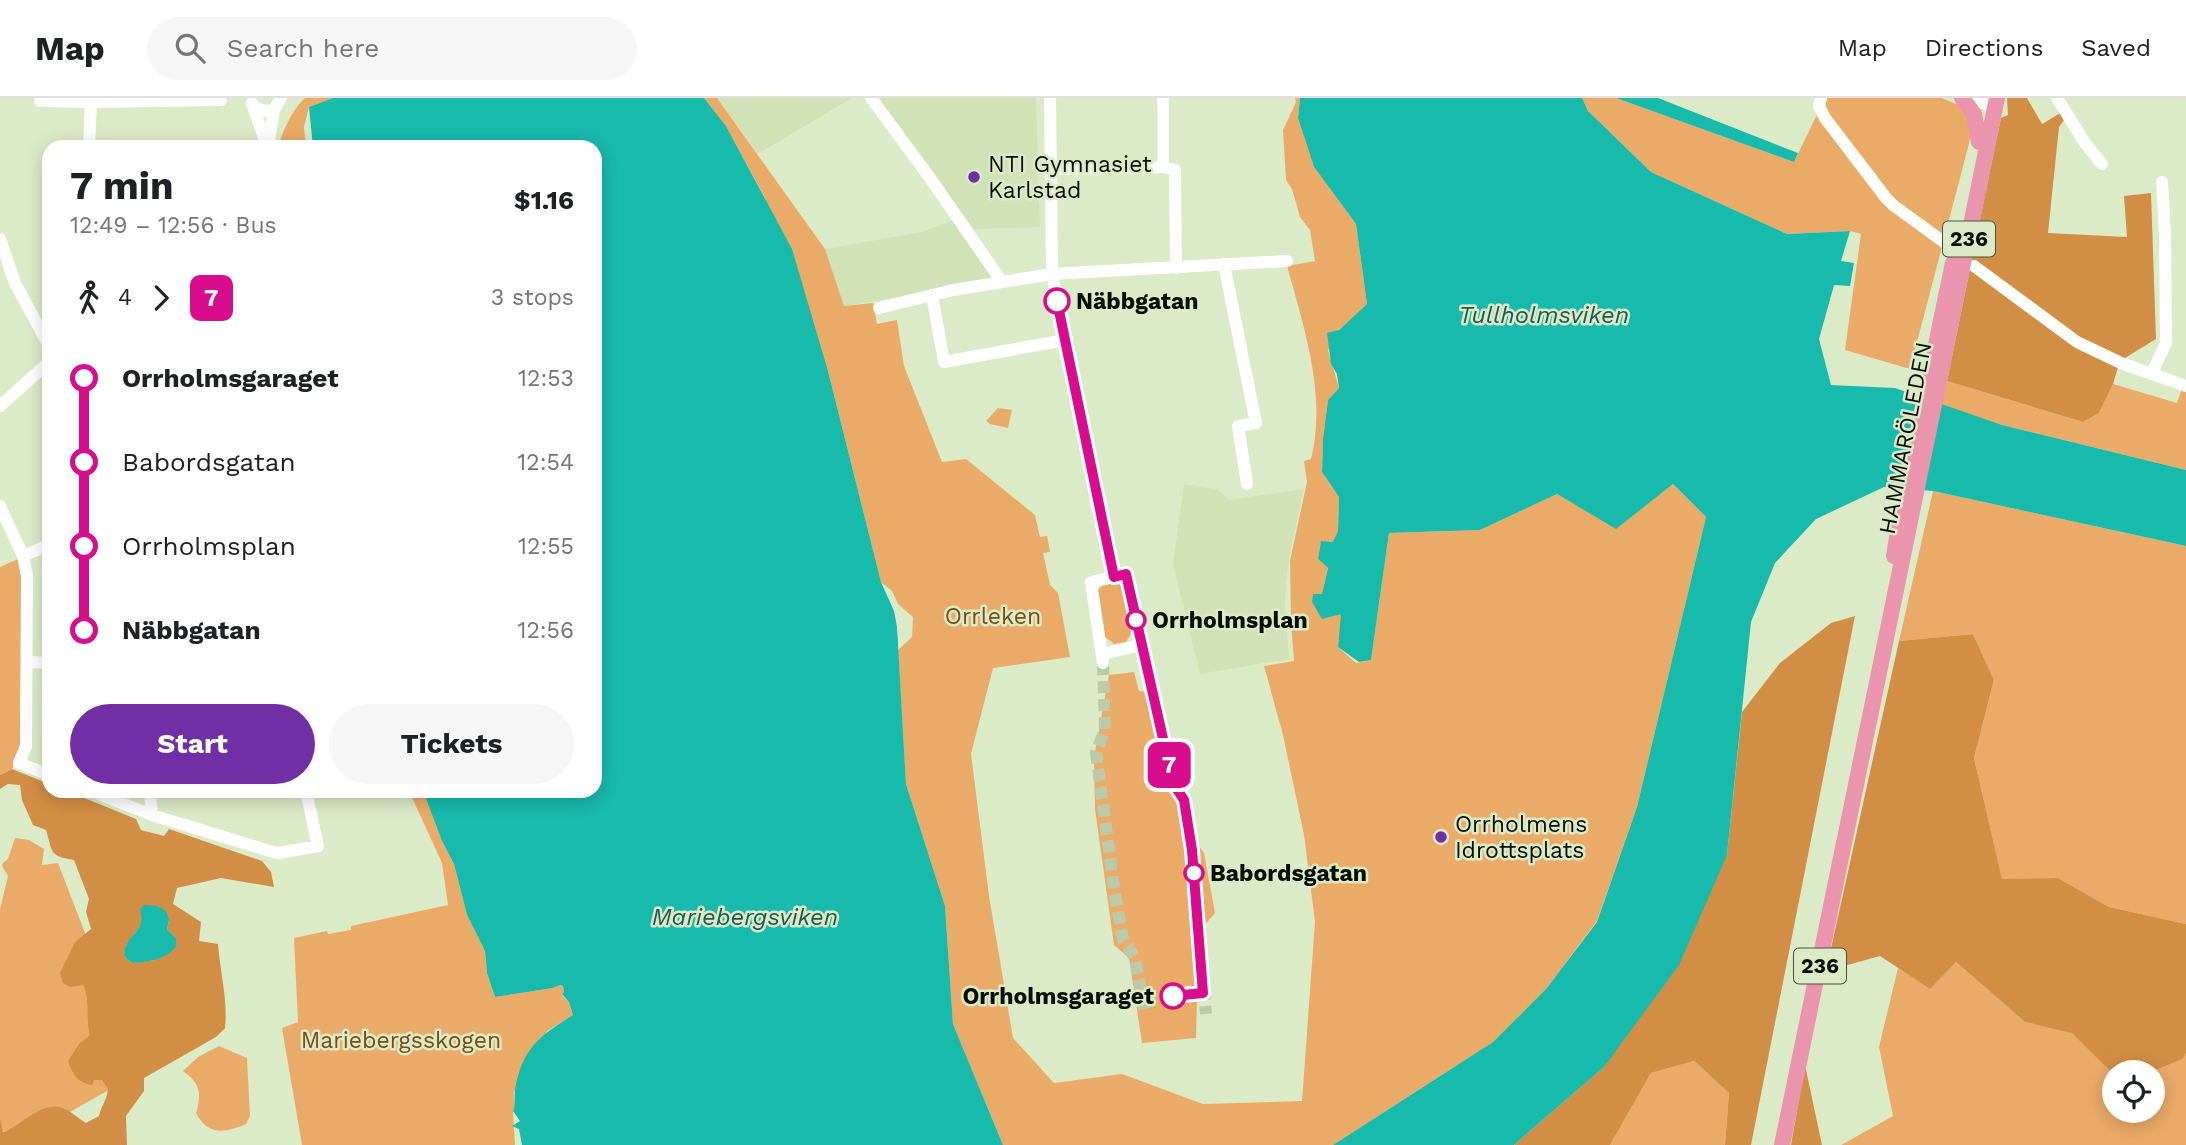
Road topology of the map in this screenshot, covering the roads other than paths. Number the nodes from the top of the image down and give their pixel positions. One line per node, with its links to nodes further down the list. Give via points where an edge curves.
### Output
1 (281, 98): 13 (street)
2 (871, 98): 29 (street)
3 (1050, 98): 20 (street)
4 (1163, 98): 19 (street)
5 (1821, 98): 23 (street, via 1819,106 1825,118 1886,198)
6 (1964, 98): 11 (street); 17 (main road, via 1974,114)
7 (2057, 98): 18 (street)
8 (251, 99): 13 (street, via 262,111); 15 (street)
9 (221, 100): 12 (street)
10 (40, 101): 12 (street)
11 (1993, 101): 17 (main road, HAMMARÖLEDEN / 236); 35 (main road, HAMMARÖLEDEN / 236)
12 (91, 102): 14 (street)
13 (274, 110): 16 (street)
14 (89, 140)
15 (266, 140)
16 (269, 140)
17 (1979, 142): 35 (main road, HAMMARÖLEDEN / 236)
18 (2102, 164)
19 (1163, 167): 20 (street); 27 (street, via 1175,170)
20 (1050, 169): 28 (street)
21 (2162, 182): 36 (street, via 2166,343)
22 (0, 239): 32 (street, via 15,283)
23 (1945, 243)
24 (1287, 261): 25 (street)
25 (1224, 264): 27 (street); 39 (street, via 1256,423 1238,426)
26 (1974, 267): 36 (street, via 2077,342)
27 (1176, 268): 28 (street)
28 (1052, 274): 29 (street); 33 (street)
29 (1003, 282): 30 (street)
30 (932, 295): 31 (street); 33 (street, via 944,362)
31 (878, 307)
32 (42, 333)
33 (1065, 340): 43 (street)
34 (42, 368): 38 (street)
35 (1936, 370): 51 (main road, HAMMARÖLEDEN / 236)
36 (2152, 373): 37 (street)
37 (2186, 386)
38 (0, 406)
39 (1247, 484)
40 (0, 506): 42 (street)
41 (42, 548): 42 (street)
42 (23, 556): 44 (street)
43 (1114, 577): 43 (street, via 1091,582 1103,659 1142,649 1126,574)
44 (27, 662): 45 (street); 46 (street, via 26,746 19,763)
45 (42, 663)
46 (42, 772)
47 (108, 798): 50 (street)
48 (151, 798): 50 (street)
49 (308, 798): 50 (street, via 318,846 279,853)
50 (152, 815)
51 (1782, 1145)

